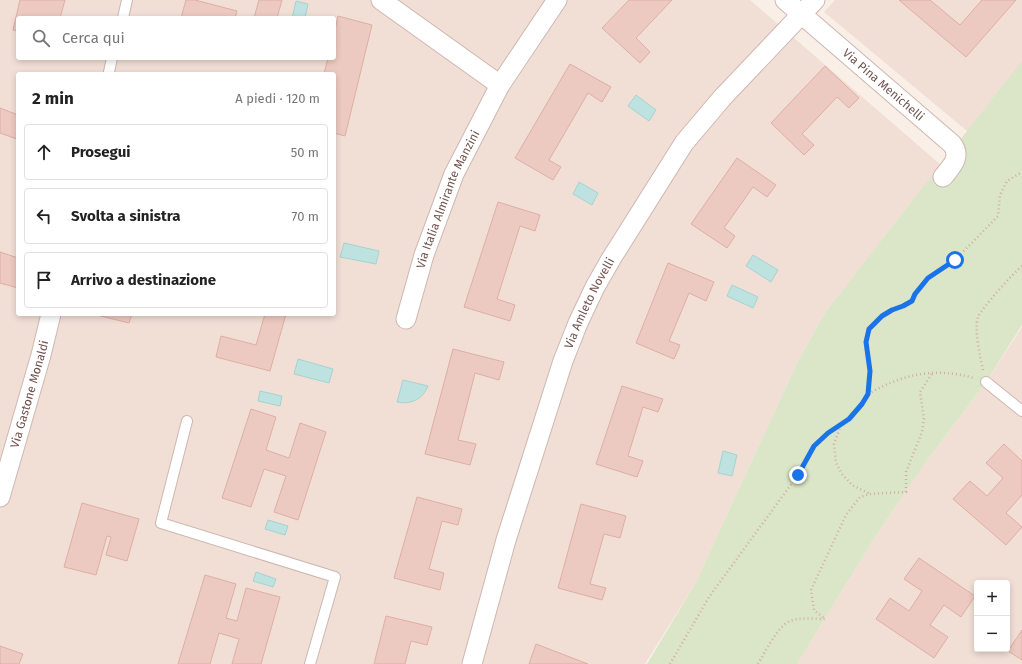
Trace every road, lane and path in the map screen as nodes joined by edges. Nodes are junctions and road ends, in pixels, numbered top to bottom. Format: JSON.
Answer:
{"nodes":[{"id":1,"x":127,"y":0,"type":"edge"},
{"id":2,"x":382,"y":0,"type":"edge"},
{"id":3,"x":558,"y":0,"type":"edge"},
{"id":4,"x":785,"y":0,"type":"edge"},
{"id":5,"x":815,"y":0,"type":"edge"},
{"id":6,"x":802,"y":14,"type":"junction"},
{"id":7,"x":123,"y":16,"type":"edge"},
{"id":8,"x":112,"y":60,"type":"edge"},
{"id":9,"x":109,"y":72,"type":"dead end"},
{"id":10,"x":500,"y":85,"type":"junction"},
{"id":11,"x":1022,"y":172,"type":"edge"},
{"id":12,"x":943,"y":177,"type":"dead end"},
{"id":13,"x":1022,"y":266,"type":"edge"},
{"id":14,"x":51,"y":316,"type":"edge"},
{"id":15,"x":406,"y":319,"type":"dead end"},
{"id":16,"x":933,"y":372,"type":"junction"},
{"id":17,"x":986,"y":382,"type":"junction"},
{"id":18,"x":868,"y":394,"type":"junction"},
{"id":19,"x":1022,"y":411,"type":"edge"},
{"id":20,"x":187,"y":421,"type":"dead end"},
{"id":21,"x":841,"y":425,"type":"junction"},
{"id":22,"x":870,"y":494,"type":"junction"},
{"id":23,"x":0,"y":497,"type":"edge"},
{"id":24,"x":310,"y":664,"type":"edge"},
{"id":25,"x":472,"y":664,"type":"edge"},
{"id":26,"x":670,"y":664,"type":"edge"},
{"id":27,"x":758,"y":664,"type":"edge"}],
"edges":[{"from":1,"to":7,"type":"lane"},
{"from":2,"to":10,"type":"street"},
{"from":3,"to":10,"type":"street","name":"Via Italia Almirante Manzini"},
{"from":4,"to":6,"type":"street","name":"Via Pina Menichelli"},
{"from":5,"to":6,"type":"street","name":"Via Amleto Novelli"},
{"from":6,"to":12,"type":"street","name":"Via Pina Menichelli"},
{"from":6,"to":25,"type":"street","name":"Via Amleto Novelli"},
{"from":8,"to":9,"type":"lane"},
{"from":10,"to":15,"type":"street","name":"Via Italia Almirante Manzini"},
{"from":11,"to":18,"type":"path"},
{"from":13,"to":17,"type":"path"},
{"from":14,"to":23,"type":"street","name":"Via Gastone Monaldi"},
{"from":16,"to":17,"type":"path"},
{"from":16,"to":18,"type":"path"},
{"from":16,"to":22,"type":"path"},
{"from":17,"to":19,"type":"lane"},
{"from":18,"to":21,"type":"path"},
{"from":20,"to":24,"type":"lane"},
{"from":21,"to":22,"type":"path"},
{"from":21,"to":26,"type":"path"},
{"from":22,"to":27,"type":"path"}]}
